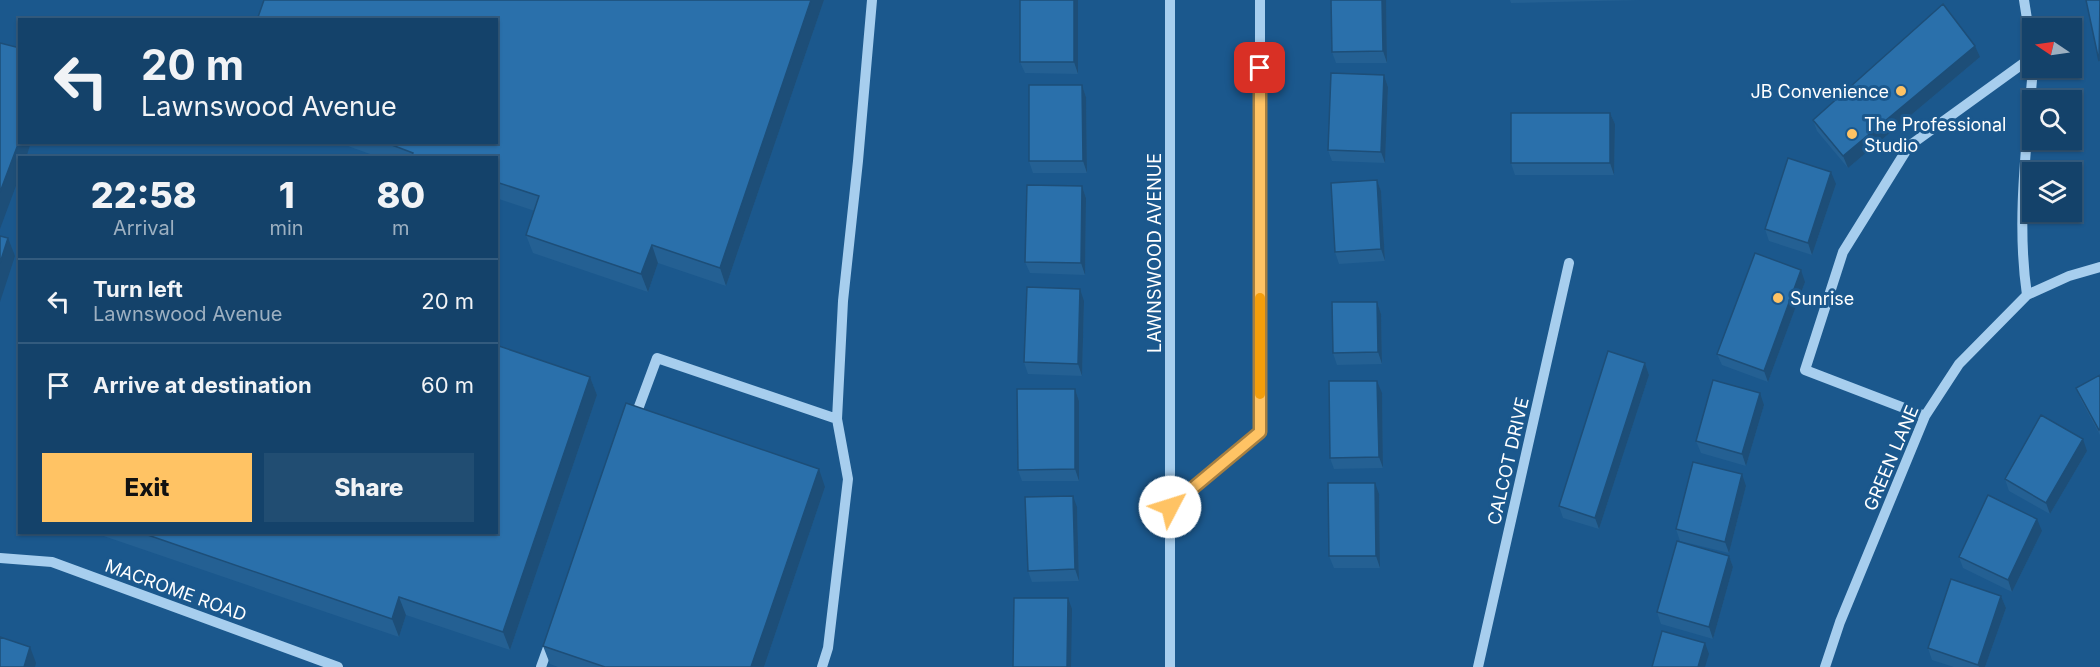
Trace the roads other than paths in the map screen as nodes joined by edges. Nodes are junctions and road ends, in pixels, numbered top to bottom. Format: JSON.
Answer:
{"nodes":[{"id":1,"x":872,"y":0,"type":"edge"},
{"id":2,"x":1170,"y":0,"type":"edge"},
{"id":3,"x":1260,"y":0,"type":"edge"},
{"id":4,"x":2024,"y":0,"type":"edge"},
{"id":5,"x":2027,"y":18,"type":"edge"},
{"id":6,"x":2022,"y":64,"type":"edge"},
{"id":7,"x":2031,"y":78,"type":"edge"},
{"id":8,"x":1569,"y":262,"type":"dead end"},
{"id":9,"x":2100,"y":267,"type":"edge"},
{"id":10,"x":2027,"y":294,"type":"junction"},
{"id":11,"x":1925,"y":416,"type":"junction"},
{"id":12,"x":837,"y":418,"type":"junction"},
{"id":13,"x":628,"y":435,"type":"edge"},
{"id":14,"x":1170,"y":507,"type":"junction"},
{"id":15,"x":0,"y":558,"type":"edge"},
{"id":16,"x":553,"y":634,"type":"edge"},
{"id":17,"x":338,"y":667,"type":"edge"},
{"id":18,"x":541,"y":667,"type":"edge"},
{"id":19,"x":822,"y":667,"type":"edge"},
{"id":20,"x":1170,"y":667,"type":"edge"},
{"id":21,"x":1478,"y":667,"type":"edge"},
{"id":22,"x":1825,"y":667,"type":"edge"}],
"edges":[{"from":1,"to":12,"type":"street"},
{"from":2,"to":14,"type":"street","name":"LAWNSWOOD AVENUE"},
{"from":3,"to":14,"type":"street"},
{"from":4,"to":5,"type":"street"},
{"from":6,"to":11,"type":"street"},
{"from":7,"to":10,"type":"street"},
{"from":8,"to":21,"type":"street","name":"CALCOT DRIVE"},
{"from":9,"to":10,"type":"street","name":"GREEN LANE"},
{"from":10,"to":11,"type":"street","name":"GREEN LANE"},
{"from":11,"to":22,"type":"street","name":"GREEN LANE"},
{"from":12,"to":13,"type":"street"},
{"from":12,"to":19,"type":"street"},
{"from":14,"to":20,"type":"street","name":"LAWNSWOOD AVENUE"},
{"from":15,"to":17,"type":"street","name":"MACROME ROAD"},
{"from":16,"to":18,"type":"street"}]}
